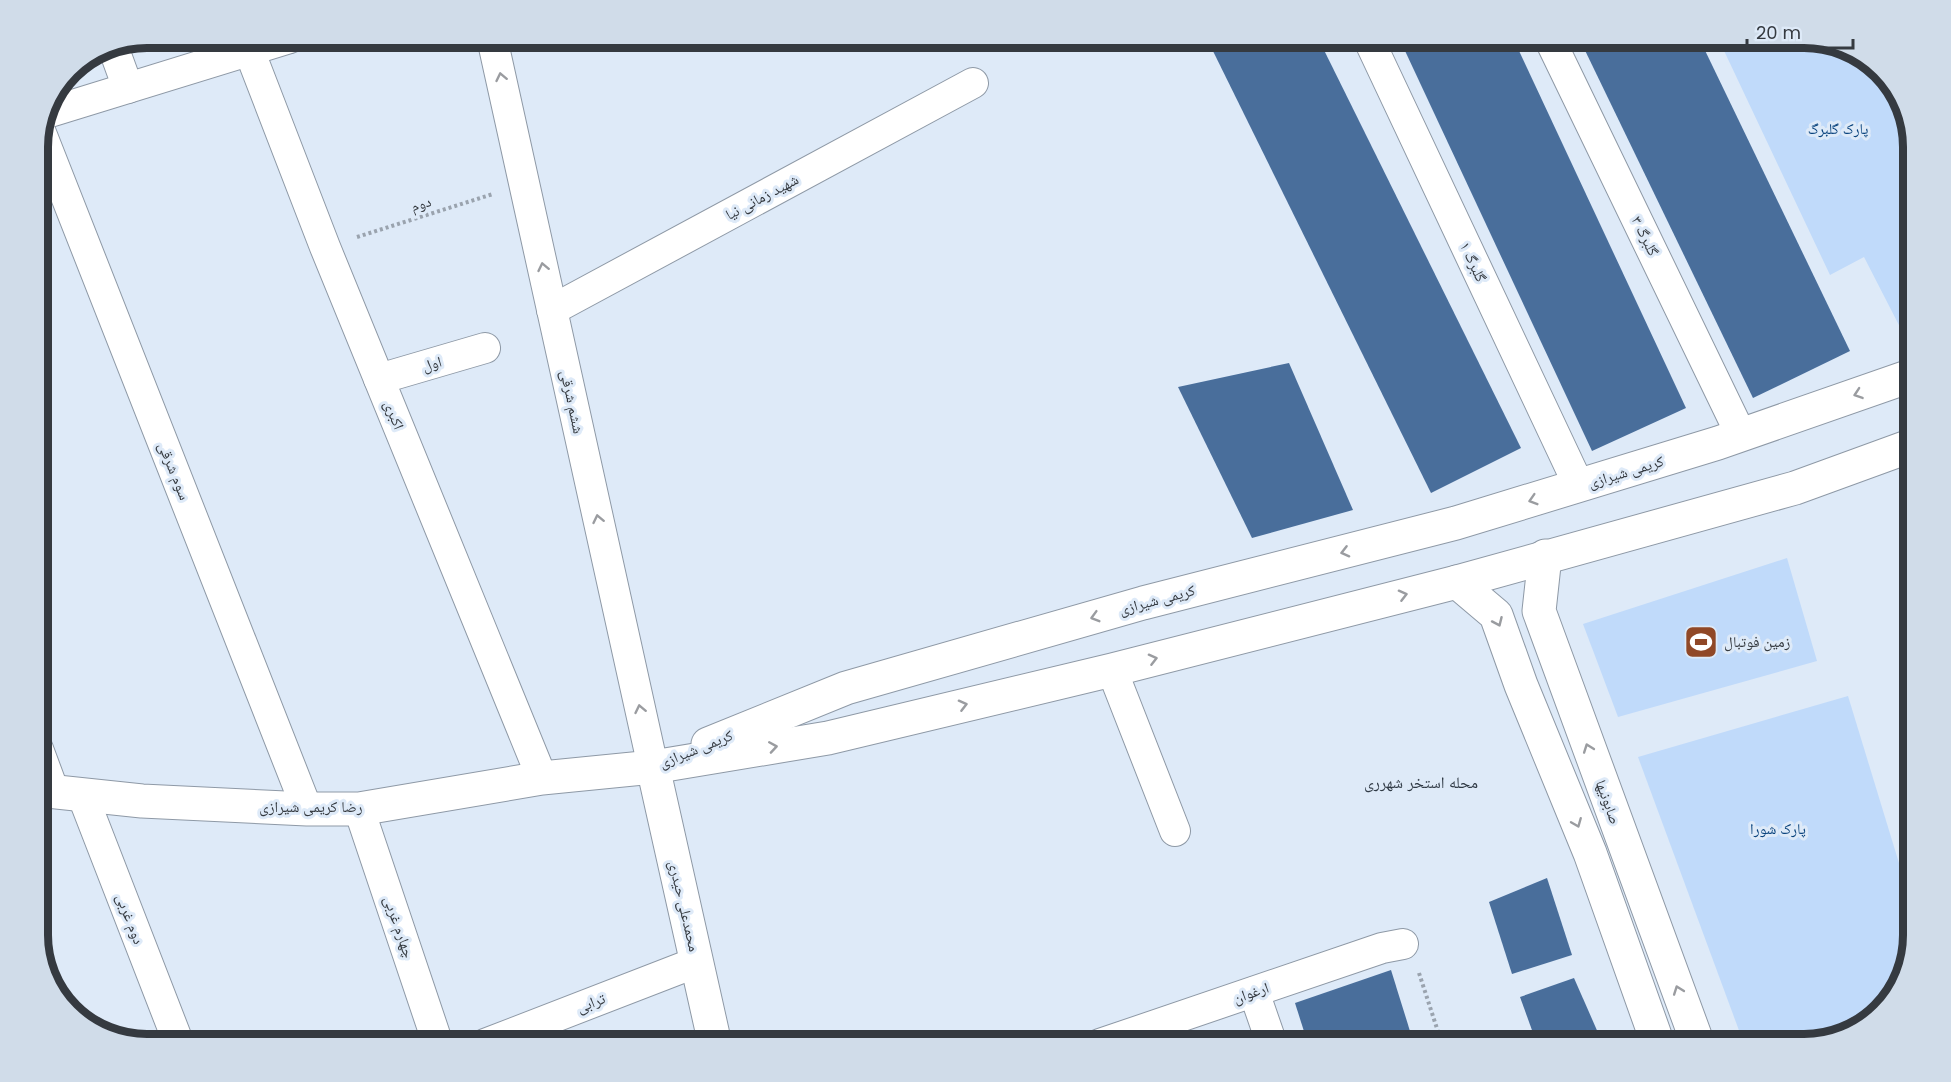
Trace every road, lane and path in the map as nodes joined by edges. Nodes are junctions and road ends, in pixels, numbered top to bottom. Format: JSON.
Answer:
{"nodes":[{"id":1,"x":256,"y":48,"type":"edge"},
{"id":2,"x":494,"y":48,"type":"edge"},
{"id":3,"x":1373,"y":48,"type":"edge"},
{"id":4,"x":1554,"y":48,"type":"edge"},
{"id":5,"x":249,"y":50,"type":"junction"},
{"id":6,"x":116,"y":54,"type":"edge"},
{"id":7,"x":973,"y":83,"type":"dead end"},
{"id":8,"x":128,"y":88,"type":"junction"},
{"id":9,"x":56,"y":110,"type":"edge"},
{"id":10,"x":48,"y":152,"type":"edge"},
{"id":11,"x":524,"y":184,"type":"junction"},
{"id":12,"x":325,"y":247,"type":"junction"},
{"id":13,"x":552,"y":310,"type":"junction"},
{"id":14,"x":485,"y":348,"type":"dead end"},
{"id":15,"x":1903,"y":378,"type":"edge"},
{"id":16,"x":379,"y":379,"type":"junction"},
{"id":17,"x":1741,"y":435,"type":"junction"},
{"id":18,"x":1903,"y":449,"type":"edge"},
{"id":19,"x":1579,"y":486,"type":"junction"},
{"id":20,"x":1545,"y":556,"type":"junction"},
{"id":21,"x":1457,"y":582,"type":"junction"},
{"id":22,"x":1112,"y":670,"type":"junction"},
{"id":23,"x":1559,"y":670,"type":"junction"},
{"id":24,"x":1521,"y":685,"type":"junction"},
{"id":25,"x":653,"y":766,"type":"junction"},
{"id":26,"x":48,"y":770,"type":"edge"},
{"id":27,"x":542,"y":778,"type":"junction"},
{"id":28,"x":58,"y":792,"type":"edge"},
{"id":29,"x":307,"y":809,"type":"junction"},
{"id":30,"x":359,"y":809,"type":"junction"},
{"id":31,"x":1176,"y":831,"type":"dead end"},
{"id":32,"x":1403,"y":944,"type":"joint"},
{"id":33,"x":697,"y":962,"type":"junction"},
{"id":34,"x":1254,"y":992,"type":"junction"},
{"id":35,"x":173,"y":1034,"type":"edge"},
{"id":36,"x":435,"y":1034,"type":"edge"},
{"id":37,"x":511,"y":1034,"type":"edge"},
{"id":38,"x":713,"y":1034,"type":"edge"},
{"id":39,"x":1130,"y":1034,"type":"edge"},
{"id":40,"x":1269,"y":1034,"type":"edge"},
{"id":41,"x":1439,"y":1034,"type":"edge"},
{"id":42,"x":1654,"y":1034,"type":"edge"},
{"id":43,"x":1694,"y":1034,"type":"edge"}],
"edges":[{"from":1,"to":5,"type":"street"},
{"from":11,"to":2,"type":"street","name":"ششم شرقی","one_way":true},
{"from":3,"to":19,"type":"street","name":"گلبرگ ۱"},
{"from":4,"to":17,"type":"street","name":"گلبرگ ۳"},
{"from":5,"to":8,"type":"street"},
{"from":5,"to":12,"type":"street","name":"اکبری"},
{"from":6,"to":8,"type":"street"},
{"from":7,"to":13,"type":"street","name":"شهید زمانی نیا"},
{"from":8,"to":9,"type":"street"},
{"from":10,"to":29,"type":"street","name":"سوم شرقی"},
{"from":11,"to":12,"type":"path","name":"دوم"},
{"from":13,"to":11,"type":"street","name":"ششم شرقی","one_way":true},
{"from":12,"to":16,"type":"street","name":"اکبری"},
{"from":25,"to":13,"type":"street","name":"ششم شرقی","one_way":true},
{"from":14,"to":16,"type":"street","name":"اول"},
{"from":15,"to":17,"type":"street","name":"کریمی شیرازی","one_way":true},
{"from":16,"to":27,"type":"street","name":"اکبری"},
{"from":17,"to":19,"type":"street","name":"کریمی شیرازی"},
{"from":18,"to":20,"type":"street","name":"کریمی شیرازی"},
{"from":19,"to":25,"type":"street","name":"کریمی شیرازی","one_way":true},
{"from":20,"to":21,"type":"street","name":"کریمی شیرازی"},
{"from":20,"to":23,"type":"street","name":"صابونیها"},
{"from":22,"to":21,"type":"street","name":"کریمی شیرازی","one_way":true},
{"from":21,"to":24,"type":"street","one_way":true},
{"from":25,"to":22,"type":"street","name":"کریمی شیرازی","one_way":true},
{"from":22,"to":31,"type":"street"},
{"from":23,"to":24,"type":"street"},
{"from":43,"to":23,"type":"street","name":"صابونیها","one_way":true},
{"from":24,"to":42,"type":"street","one_way":true},
{"from":25,"to":27,"type":"street","name":"رضا کریمی شیرازی"},
{"from":25,"to":33,"type":"street","name":"محمدعلی حیدری"},
{"from":26,"to":28,"type":"street","name":"دوم غربی"},
{"from":27,"to":30,"type":"street","name":"رضا کریمی شیرازی"},
{"from":28,"to":29,"type":"street","name":"رضا کریمی شیرازی"},
{"from":28,"to":35,"type":"street","name":"دوم غربی"},
{"from":29,"to":30,"type":"street","name":"رضا کریمی شیرازی"},
{"from":30,"to":36,"type":"street","name":"چهارم غربی"},
{"from":32,"to":34,"type":"street","name":"ارغوان"},
{"from":32,"to":41,"type":"path"},
{"from":33,"to":37,"type":"street","name":"ترابی"},
{"from":33,"to":38,"type":"street","name":"محمدعلی حیدری"},
{"from":34,"to":39,"type":"street","name":"ارغوان"},
{"from":34,"to":40,"type":"street"}]}
